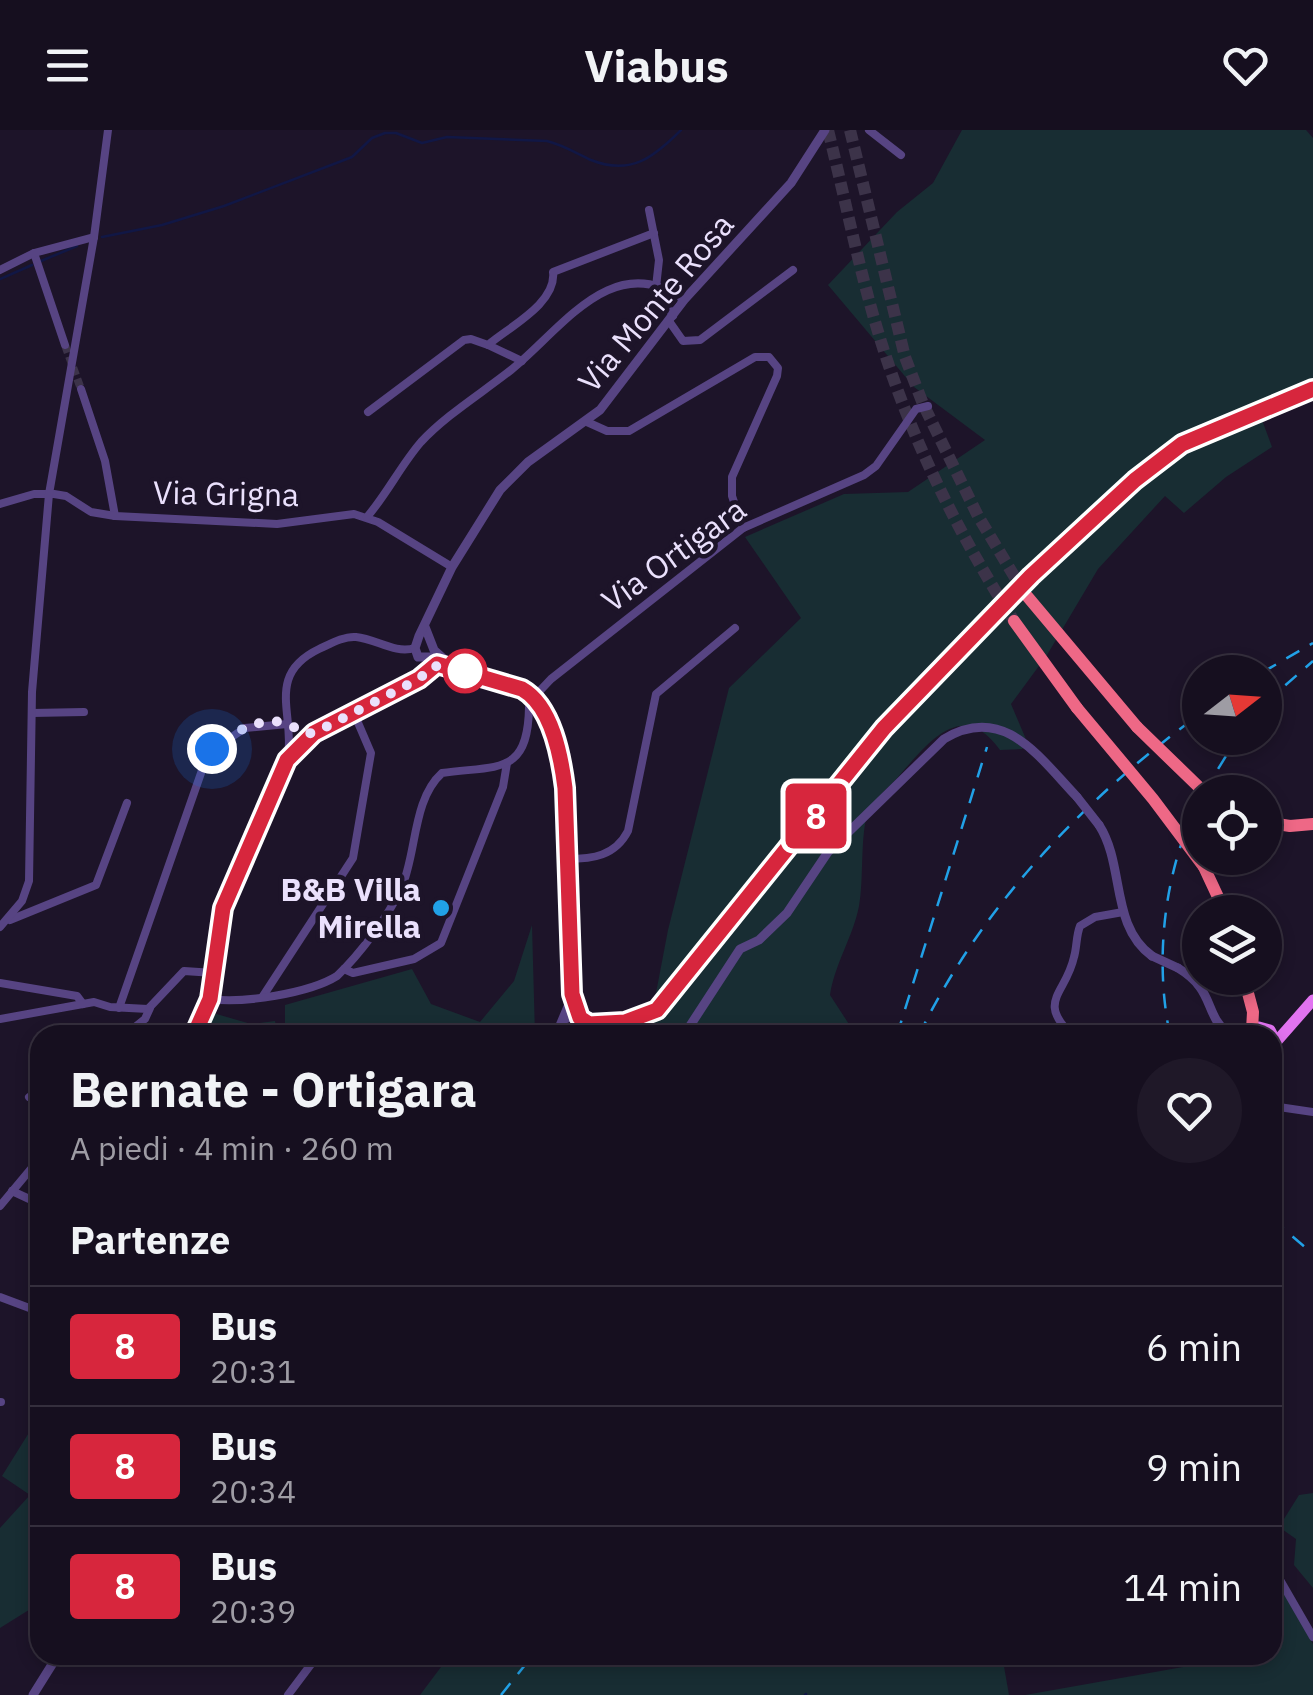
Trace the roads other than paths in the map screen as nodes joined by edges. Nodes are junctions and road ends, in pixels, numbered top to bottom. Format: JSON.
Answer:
{"nodes":[{"id":1,"x":108,"y":130,"type":"edge"},
{"id":2,"x":826,"y":130,"type":"edge"},
{"id":3,"x":869,"y":130,"type":"edge"},
{"id":4,"x":901,"y":155,"type":"dead end"},
{"id":5,"x":650,"y":210,"type":"dead end"},
{"id":6,"x":654,"y":233,"type":"junction"},
{"id":7,"x":94,"y":238,"type":"junction"},
{"id":8,"x":34,"y":253,"type":"junction"},
{"id":9,"x":0,"y":270,"type":"edge"},
{"id":10,"x":793,"y":270,"type":"dead end"},
{"id":11,"x":656,"y":287,"type":"junction"},
{"id":12,"x":684,"y":300,"type":"junction"},
{"id":13,"x":671,"y":318,"type":"junction"},
{"id":14,"x":65,"y":344,"type":"tunnel mouth"},
{"id":15,"x":488,"y":344,"type":"junction"},
{"id":16,"x":522,"y":361,"type":"junction"},
{"id":17,"x":81,"y":389,"type":"tunnel mouth"},
{"id":18,"x":1313,"y":389,"type":"edge"},
{"id":19,"x":928,"y":406,"type":"dead end"},
{"id":20,"x":368,"y":412,"type":"dead end"},
{"id":21,"x":587,"y":422,"type":"junction"},
{"id":22,"x":49,"y":494,"type":"junction"},
{"id":23,"x":0,"y":504,"type":"edge"},
{"id":24,"x":115,"y":516,"type":"junction"},
{"id":25,"x":367,"y":517,"type":"junction"},
{"id":26,"x":743,"y":528,"type":"junction"},
{"id":27,"x":452,"y":567,"type":"junction"},
{"id":28,"x":1027,"y":596,"type":"tunnel mouth"},
{"id":29,"x":1014,"y":622,"type":"tunnel mouth"},
{"id":30,"x":424,"y":625,"type":"junction"},
{"id":31,"x":735,"y":628,"type":"dead end"},
{"id":32,"x":416,"y":646,"type":"junction"},
{"id":33,"x":431,"y":656,"type":"junction"},
{"id":34,"x":534,"y":705,"type":"junction"},
{"id":35,"x":353,"y":711,"type":"junction"},
{"id":36,"x":84,"y":712,"type":"dead end"},
{"id":37,"x":32,"y":713,"type":"junction"},
{"id":38,"x":287,"y":724,"type":"junction"},
{"id":39,"x":314,"y":733,"type":"junction"},
{"id":40,"x":287,"y":760,"type":"junction"},
{"id":41,"x":508,"y":763,"type":"junction"},
{"id":42,"x":1186,"y":775,"type":"edge"},
{"id":43,"x":127,"y":803,"type":"dead end"},
{"id":44,"x":1313,"y":824,"type":"edge"},
{"id":45,"x":1282,"y":825,"type":"edge"},
{"id":46,"x":566,"y":860,"type":"junction"},
{"id":47,"x":1217,"y":895,"type":"edge"},
{"id":48,"x":22,"y":901,"type":"junction"},
{"id":49,"x":36,"y":910,"type":"junction"},
{"id":50,"x":1123,"y":912,"type":"junction"},
{"id":51,"x":3,"y":924,"type":"edge"},
{"id":52,"x":344,"y":970,"type":"junction"},
{"id":53,"x":214,"y":973,"type":"junction"},
{"id":54,"x":276,"y":977,"type":"junction"},
{"id":55,"x":0,"y":982,"type":"edge"},
{"id":56,"x":281,"y":994,"type":"junction"},
{"id":57,"x":572,"y":994,"type":"junction"},
{"id":58,"x":1249,"y":995,"type":"edge"},
{"id":59,"x":263,"y":996,"type":"junction"},
{"id":60,"x":210,"y":999,"type":"junction"},
{"id":61,"x":1313,"y":1000,"type":"edge"},
{"id":62,"x":83,"y":1004,"type":"junction"},
{"id":63,"x":119,"y":1008,"type":"junction"},
{"id":64,"x":150,"y":1008,"type":"junction"},
{"id":65,"x":1296,"y":1016,"type":"junction"},
{"id":66,"x":0,"y":1019,"type":"edge"},
{"id":67,"x":138,"y":1025,"type":"edge"},
{"id":68,"x":198,"y":1025,"type":"edge"},
{"id":69,"x":561,"y":1025,"type":"edge"},
{"id":70,"x":587,"y":1025,"type":"edge"},
{"id":71,"x":596,"y":1025,"type":"edge"},
{"id":72,"x":691,"y":1025,"type":"edge"},
{"id":73,"x":1063,"y":1025,"type":"edge"},
{"id":74,"x":1219,"y":1025,"type":"edge"},
{"id":75,"x":1253,"y":1025,"type":"edge"},
{"id":76,"x":1272,"y":1025,"type":"edge"},
{"id":77,"x":1282,"y":1036,"type":"edge"},
{"id":78,"x":1282,"y":1107,"type":"edge"},
{"id":79,"x":1313,"y":1112,"type":"edge"},
{"id":80,"x":30,"y":1170,"type":"edge"},
{"id":81,"x":12,"y":1191,"type":"junction"},
{"id":82,"x":30,"y":1199,"type":"edge"},
{"id":83,"x":0,"y":1206,"type":"edge"},
{"id":84,"x":0,"y":1297,"type":"edge"},
{"id":85,"x":30,"y":1308,"type":"edge"},
{"id":86,"x":1282,"y":1583,"type":"edge"},
{"id":87,"x":1313,"y":1637,"type":"edge"},
{"id":88,"x":52,"y":1665,"type":"edge"},
{"id":89,"x":310,"y":1665,"type":"edge"},
{"id":90,"x":33,"y":1695,"type":"edge"},
{"id":91,"x":288,"y":1695,"type":"edge"}],
"edges":[{"from":1,"to":7,"type":"street"},
{"from":2,"to":12,"type":"street","name":"Via Monte Rosa"},
{"from":3,"to":4,"type":"street"},
{"from":5,"to":6,"type":"street"},
{"from":6,"to":11,"type":"street"},
{"from":6,"to":15,"type":"street"},
{"from":7,"to":8,"type":"street"},
{"from":7,"to":22,"type":"street"},
{"from":8,"to":9,"type":"street"},
{"from":8,"to":14,"type":"street"},
{"from":10,"to":13,"type":"street"},
{"from":11,"to":12,"type":"street"},
{"from":11,"to":13,"type":"street"},
{"from":11,"to":16,"type":"street"},
{"from":12,"to":13,"type":"street","name":"Via Monte Rosa"},
{"from":13,"to":21,"type":"street","name":"Via Monte Rosa"},
{"from":15,"to":16,"type":"street"},
{"from":15,"to":20,"type":"street"},
{"from":16,"to":25,"type":"street"},
{"from":17,"to":24,"type":"street"},
{"from":18,"to":71,"type":"street"},
{"from":19,"to":26,"type":"street","name":"Via Ortigara"},
{"from":21,"to":26,"type":"street"},
{"from":21,"to":27,"type":"street","name":"Via Monte Rosa"},
{"from":22,"to":23,"type":"street"},
{"from":22,"to":24,"type":"street","name":"Via Grigna"},
{"from":22,"to":37,"type":"street"},
{"from":24,"to":25,"type":"street","name":"Via Grigna"},
{"from":25,"to":27,"type":"street"},
{"from":26,"to":34,"type":"street","name":"Via Ortigara"},
{"from":27,"to":30,"type":"street","name":"Via Monte Rosa"},
{"from":28,"to":42,"type":"highway","bridge":true},
{"from":29,"to":47,"type":"highway","bridge":true},
{"from":30,"to":32,"type":"street","name":"Via Monte Rosa"},
{"from":30,"to":33,"type":"street"},
{"from":31,"to":46,"type":"street"},
{"from":32,"to":33,"type":"street"},
{"from":32,"to":33,"type":"street"},
{"from":32,"to":38,"type":"street"},
{"from":33,"to":34,"type":"street"},
{"from":33,"to":35,"type":"street"},
{"from":34,"to":41,"type":"street"},
{"from":34,"to":46,"type":"street"},
{"from":35,"to":39,"type":"street"},
{"from":35,"to":54,"type":"street"},
{"from":36,"to":37,"type":"street"},
{"from":37,"to":48,"type":"street"},
{"from":38,"to":39,"type":"street"},
{"from":38,"to":40,"type":"street"},
{"from":38,"to":63,"type":"street"},
{"from":39,"to":40,"type":"street"},
{"from":40,"to":53,"type":"street"},
{"from":41,"to":52,"type":"street"},
{"from":41,"to":52,"type":"street"},
{"from":43,"to":49,"type":"street"},
{"from":44,"to":45,"type":"highway"},
{"from":46,"to":57,"type":"street"},
{"from":48,"to":49,"type":"street"},
{"from":48,"to":51,"type":"street"},
{"from":49,"to":51,"type":"street"},
{"from":50,"to":72,"type":"street","bridge":true},
{"from":50,"to":73,"type":"street"},
{"from":50,"to":74,"type":"street","bridge":true},
{"from":52,"to":56,"type":"street"},
{"from":53,"to":60,"type":"street"},
{"from":53,"to":64,"type":"street"},
{"from":54,"to":56,"type":"street"},
{"from":54,"to":59,"type":"street"},
{"from":55,"to":62,"type":"street"},
{"from":56,"to":59,"type":"street"},
{"from":57,"to":69,"type":"street"},
{"from":57,"to":70,"type":"street"},
{"from":58,"to":75,"type":"highway"},
{"from":59,"to":60,"type":"street"},
{"from":60,"to":68,"type":"street"},
{"from":61,"to":65,"type":"main road"},
{"from":62,"to":63,"type":"street"},
{"from":62,"to":66,"type":"street"},
{"from":63,"to":64,"type":"street"},
{"from":64,"to":67,"type":"street"},
{"from":65,"to":76,"type":"main road"},
{"from":65,"to":77,"type":"main road"},
{"from":78,"to":79,"type":"street"},
{"from":80,"to":81,"type":"street"},
{"from":81,"to":82,"type":"street"},
{"from":81,"to":83,"type":"street"},
{"from":84,"to":85,"type":"street"},
{"from":86,"to":87,"type":"street"},
{"from":88,"to":90,"type":"street"},
{"from":89,"to":91,"type":"street"}]}
